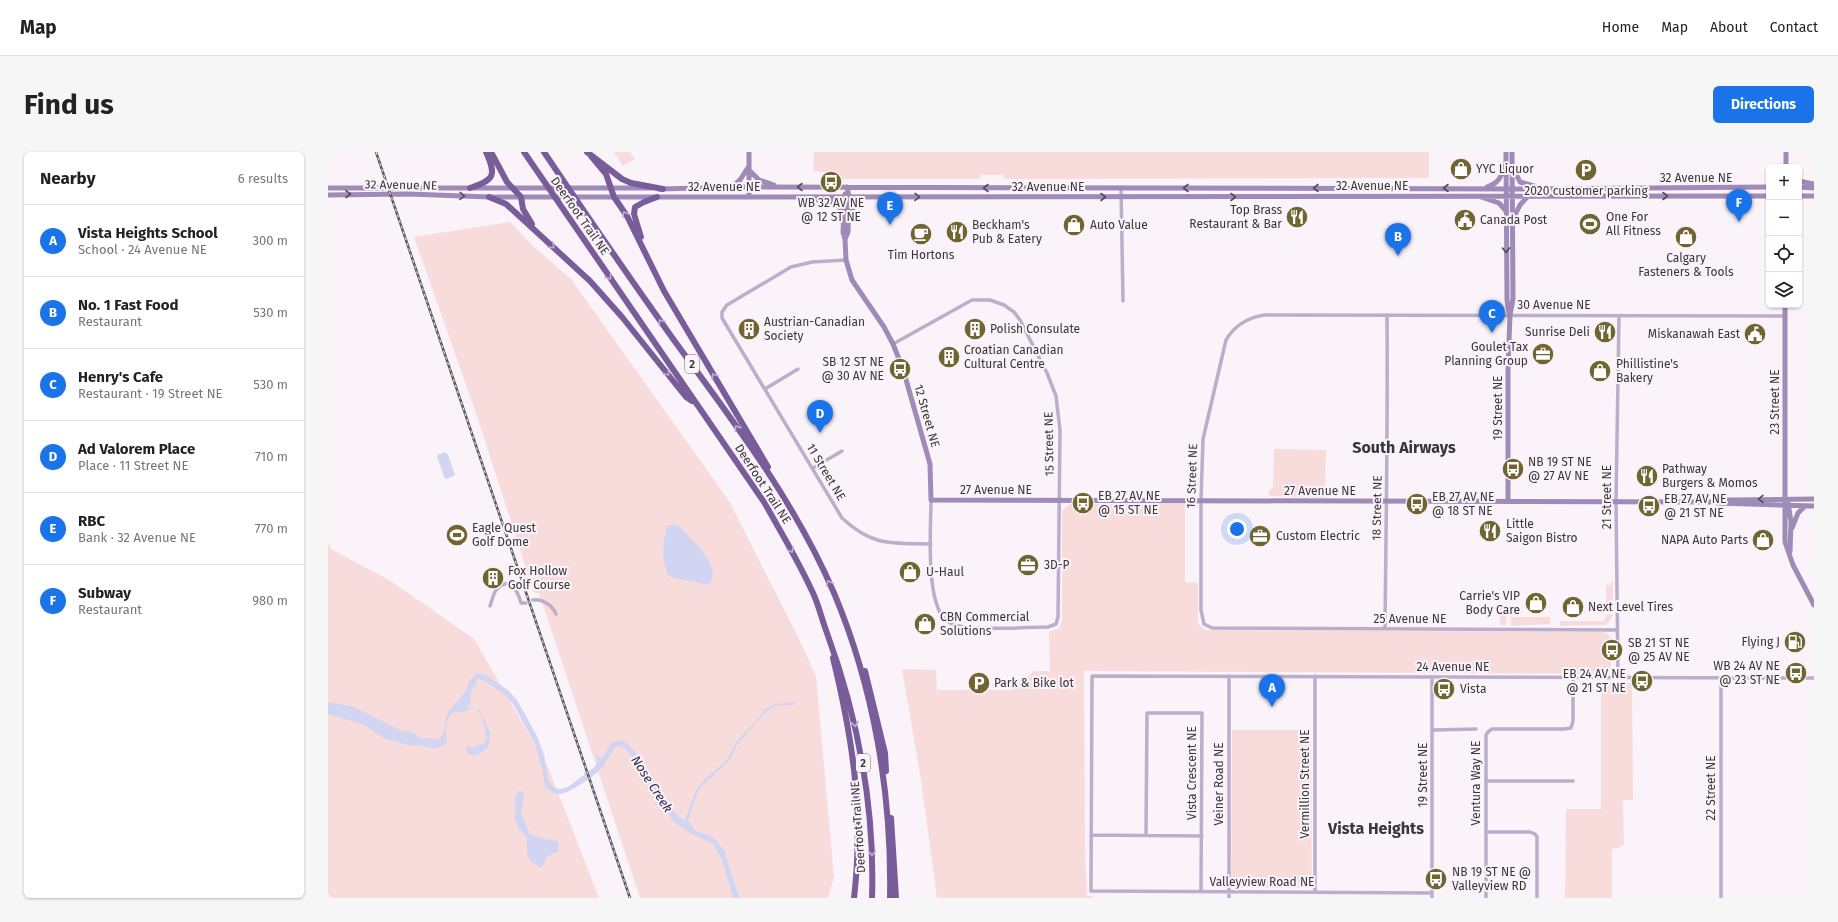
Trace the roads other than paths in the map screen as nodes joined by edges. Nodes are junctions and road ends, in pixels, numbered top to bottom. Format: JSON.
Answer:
{"nodes":[{"id":1,"x":486,"y":152,"type":"edge"},
{"id":2,"x":491,"y":152,"type":"edge"},
{"id":3,"x":524,"y":152,"type":"edge"},
{"id":4,"x":544,"y":152,"type":"edge"},
{"id":5,"x":749,"y":152,"type":"edge"},
{"id":6,"x":1506,"y":152,"type":"edge"},
{"id":7,"x":1512,"y":152,"type":"edge"},
{"id":8,"x":1786,"y":152,"type":"edge"},
{"id":9,"x":589,"y":154,"type":"edge"},
{"id":10,"x":1506,"y":163,"type":"junction"},
{"id":11,"x":1786,"y":164,"type":"edge"},
{"id":12,"x":1512,"y":167,"type":"junction"},
{"id":13,"x":749,"y":168,"type":"junction"},
{"id":14,"x":1802,"y":182,"type":"edge"},
{"id":15,"x":1814,"y":184,"type":"edge"},
{"id":16,"x":512,"y":187,"type":"junction"},
{"id":17,"x":732,"y":187,"type":"junction"},
{"id":18,"x":749,"y":187,"type":"junction"},
{"id":19,"x":781,"y":187,"type":"junction"},
{"id":20,"x":847,"y":187,"type":"junction"},
{"id":21,"x":1766,"y":187,"type":"edge"},
{"id":22,"x":328,"y":188,"type":"edge"},
{"id":23,"x":470,"y":188,"type":"junction"},
{"id":24,"x":612,"y":188,"type":"junction"},
{"id":25,"x":663,"y":188,"type":"junction"},
{"id":26,"x":1121,"y":188,"type":"junction"},
{"id":27,"x":1485,"y":188,"type":"junction"},
{"id":28,"x":1506,"y":188,"type":"junction"},
{"id":29,"x":1513,"y":188,"type":"junction"},
{"id":30,"x":1541,"y":188,"type":"junction"},
{"id":31,"x":1802,"y":188,"type":"edge"},
{"id":32,"x":1814,"y":188,"type":"edge"},
{"id":33,"x":328,"y":195,"type":"edge"},
{"id":34,"x":846,"y":196,"type":"junction"},
{"id":35,"x":1478,"y":196,"type":"junction"},
{"id":36,"x":1506,"y":196,"type":"junction"},
{"id":37,"x":1513,"y":196,"type":"junction"},
{"id":38,"x":1528,"y":196,"type":"junction"},
{"id":39,"x":1758,"y":196,"type":"junction"},
{"id":40,"x":1766,"y":196,"type":"edge"},
{"id":41,"x":1802,"y":196,"type":"edge"},
{"id":42,"x":1814,"y":196,"type":"edge"},
{"id":43,"x":489,"y":197,"type":"junction"},
{"id":44,"x":521,"y":197,"type":"junction"},
{"id":45,"x":614,"y":197,"type":"junction"},
{"id":46,"x":657,"y":197,"type":"junction"},
{"id":47,"x":749,"y":197,"type":"junction"},
{"id":48,"x":802,"y":197,"type":"junction"},
{"id":49,"x":864,"y":197,"type":"junction"},
{"id":50,"x":1122,"y":197,"type":"junction"},
{"id":51,"x":1766,"y":199,"type":"edge"},
{"id":52,"x":1506,"y":211,"type":"junction"},
{"id":53,"x":843,"y":215,"type":"junction"},
{"id":54,"x":849,"y":218,"type":"junction"},
{"id":55,"x":1513,"y":221,"type":"junction"},
{"id":56,"x":540,"y":234,"type":"junction"},
{"id":57,"x":846,"y":238,"type":"junction"},
{"id":58,"x":846,"y":260,"type":"junction"},
{"id":59,"x":656,"y":274,"type":"junction"},
{"id":60,"x":1123,"y":301,"type":"dead end"},
{"id":61,"x":1785,"y":308,"type":"edge"},
{"id":62,"x":1387,"y":315,"type":"junction"},
{"id":63,"x":1510,"y":315,"type":"junction"},
{"id":64,"x":1619,"y":316,"type":"junction"},
{"id":65,"x":1785,"y":316,"type":"junction"},
{"id":66,"x":1231,"y":332,"type":"joint"},
{"id":67,"x":893,"y":344,"type":"junction"},
{"id":68,"x":798,"y":369,"type":"dead end"},
{"id":69,"x":765,"y":390,"type":"junction"},
{"id":70,"x":697,"y":406,"type":"junction"},
{"id":71,"x":842,"y":451,"type":"dead end"},
{"id":72,"x":813,"y":468,"type":"junction"},
{"id":73,"x":1059,"y":499,"type":"junction"},
{"id":74,"x":1786,"y":499,"type":"junction"},
{"id":75,"x":1814,"y":499,"type":"edge"},
{"id":76,"x":931,"y":500,"type":"junction"},
{"id":77,"x":1201,"y":500,"type":"junction"},
{"id":78,"x":1508,"y":501,"type":"junction"},
{"id":79,"x":1616,"y":501,"type":"junction"},
{"id":80,"x":1386,"y":502,"type":"junction"},
{"id":81,"x":1708,"y":502,"type":"junction"},
{"id":82,"x":1787,"y":506,"type":"junction"},
{"id":83,"x":1804,"y":506,"type":"junction"},
{"id":84,"x":1814,"y":506,"type":"edge"},
{"id":85,"x":797,"y":519,"type":"junction"},
{"id":86,"x":1791,"y":533,"type":"junction"},
{"id":87,"x":931,"y":544,"type":"junction"},
{"id":88,"x":1789,"y":554,"type":"junction"},
{"id":89,"x":533,"y":600,"type":"dead end"},
{"id":90,"x":526,"y":603,"type":"dead end"},
{"id":91,"x":1814,"y":605,"type":"edge"},
{"id":92,"x":490,"y":606,"type":"dead end"},
{"id":93,"x":556,"y":614,"type":"dead end"},
{"id":94,"x":940,"y":614,"type":"joint"},
{"id":95,"x":1204,"y":624,"type":"joint"},
{"id":96,"x":1385,"y":628,"type":"junction"},
{"id":97,"x":1616,"y":630,"type":"junction"},
{"id":98,"x":827,"y":633,"type":"junction"},
{"id":99,"x":850,"y":639,"type":"junction"},
{"id":100,"x":1230,"y":676,"type":"junction"},
{"id":101,"x":1315,"y":676,"type":"junction"},
{"id":102,"x":1432,"y":677,"type":"junction"},
{"id":103,"x":1573,"y":677,"type":"junction"},
{"id":104,"x":1618,"y":678,"type":"junction"},
{"id":105,"x":1721,"y":678,"type":"junction"},
{"id":106,"x":1814,"y":678,"type":"edge"},
{"id":107,"x":1476,"y":729,"type":"dead end"},
{"id":108,"x":1433,"y":730,"type":"junction"},
{"id":109,"x":1486,"y":781,"type":"junction"},
{"id":110,"x":1573,"y":781,"type":"dead end"},
{"id":111,"x":1486,"y":832,"type":"junction"},
{"id":112,"x":1091,"y":835,"type":"junction"},
{"id":113,"x":1146,"y":835,"type":"junction"},
{"id":114,"x":1202,"y":836,"type":"junction"},
{"id":115,"x":1135,"y":892,"type":"junction"},
{"id":116,"x":1201,"y":892,"type":"junction"},
{"id":117,"x":1229,"y":892,"type":"junction"},
{"id":118,"x":1315,"y":892,"type":"junction"},
{"id":119,"x":1432,"y":893,"type":"junction"},
{"id":120,"x":1135,"y":897,"type":"edge"},
{"id":121,"x":854,"y":898,"type":"edge"},
{"id":122,"x":872,"y":898,"type":"edge"},
{"id":123,"x":890,"y":898,"type":"edge"},
{"id":124,"x":896,"y":898,"type":"edge"},
{"id":125,"x":1229,"y":898,"type":"edge"},
{"id":126,"x":1432,"y":898,"type":"edge"},
{"id":127,"x":1486,"y":898,"type":"edge"},
{"id":128,"x":1537,"y":898,"type":"edge"},
{"id":129,"x":1721,"y":898,"type":"edge"}],
"edges":[{"from":1,"to":23,"type":"highway"},
{"from":2,"to":16,"type":"highway"},
{"from":3,"to":70,"type":"highway","name":"Deerfoot Trail NE","number":"2","one_way":true},
{"from":85,"to":4,"type":"highway","name":"Deerfoot Trail NE","number":"2","one_way":true},
{"from":5,"to":13,"type":"main road"},
{"from":6,"to":10,"type":"main road","name":"19 Street NE"},
{"from":7,"to":12,"type":"main road","name":"19 Street NE"},
{"from":8,"to":11,"type":"main road"},
{"from":9,"to":24,"type":"highway"},
{"from":9,"to":25,"type":"highway"},
{"from":10,"to":27,"type":"main road"},
{"from":10,"to":28,"type":"main road","name":"19 Street NE"},
{"from":12,"to":29,"type":"main road","name":"19 Street NE"},
{"from":12,"to":30,"type":"main road"},
{"from":13,"to":17,"type":"main road"},
{"from":13,"to":18,"type":"main road"},
{"from":13,"to":19,"type":"main road"},
{"from":14,"to":15,"type":"main road"},
{"from":16,"to":23,"type":"main road","name":"32 Avenue NE"},
{"from":16,"to":24,"type":"main road","name":"32 Avenue NE"},
{"from":16,"to":44,"type":"highway"},
{"from":17,"to":18,"type":"main road","name":"32 Avenue NE"},
{"from":17,"to":25,"type":"main road","name":"32 Avenue NE"},
{"from":18,"to":19,"type":"main road","name":"32 Avenue NE"},
{"from":18,"to":47,"type":"main road"},
{"from":20,"to":19,"type":"main road","name":"32 Avenue NE","one_way":true},
{"from":26,"to":20,"type":"main road","name":"32 Avenue NE","one_way":true},
{"from":20,"to":34,"type":"main road","name":"12 Street NE"},
{"from":21,"to":30,"type":"main road","name":"32 Avenue NE"},
{"from":22,"to":23,"type":"main road","name":"32 Avenue NE"},
{"from":24,"to":25,"type":"main road","name":"32 Avenue NE"},
{"from":24,"to":45,"type":"highway"},
{"from":27,"to":26,"type":"main road","name":"32 Avenue NE","one_way":true},
{"from":26,"to":50,"type":"street"},
{"from":27,"to":28,"type":"main road","name":"32 Avenue NE"},
{"from":28,"to":29,"type":"main road","name":"32 Avenue NE"},
{"from":28,"to":36,"type":"main road","name":"19 Street NE"},
{"from":29,"to":30,"type":"main road","name":"32 Avenue NE"},
{"from":29,"to":37,"type":"main road","name":"19 Street NE"},
{"from":31,"to":32,"type":"main road"},
{"from":33,"to":43,"type":"main road","name":"32 Avenue NE","one_way":true},
{"from":34,"to":48,"type":"main road","name":"32 Avenue NE"},
{"from":34,"to":49,"type":"main road","name":"32 Avenue NE"},
{"from":34,"to":53,"type":"main road","name":"12 Street NE"},
{"from":34,"to":54,"type":"main road","name":"12 Street NE"},
{"from":35,"to":36,"type":"main road","name":"32 Avenue NE"},
{"from":50,"to":35,"type":"main road","name":"32 Avenue NE","one_way":true},
{"from":35,"to":52,"type":"main road"},
{"from":36,"to":37,"type":"main road","name":"32 Avenue NE"},
{"from":36,"to":52,"type":"main road","name":"19 Street NE"},
{"from":37,"to":38,"type":"main road","name":"32 Avenue NE"},
{"from":37,"to":55,"type":"main road","name":"19 Street NE"},
{"from":38,"to":39,"type":"main road","name":"32 Avenue NE","one_way":true},
{"from":38,"to":55,"type":"main road"},
{"from":39,"to":40,"type":"main road","name":"32 Avenue NE"},
{"from":39,"to":51,"type":"main road"},
{"from":41,"to":42,"type":"main road"},
{"from":43,"to":44,"type":"main road","name":"32 Avenue NE"},
{"from":43,"to":56,"type":"highway"},
{"from":44,"to":45,"type":"main road","name":"32 Avenue NE"},
{"from":44,"to":56,"type":"highway"},
{"from":45,"to":46,"type":"main road","name":"32 Avenue NE"},
{"from":59,"to":45,"type":"highway","one_way":true},
{"from":46,"to":47,"type":"main road","name":"32 Avenue NE"},
{"from":46,"to":59,"type":"highway"},
{"from":47,"to":48,"type":"main road","name":"32 Avenue NE"},
{"from":48,"to":53,"type":"main road"},
{"from":49,"to":50,"type":"main road","name":"32 Avenue NE","one_way":true},
{"from":49,"to":54,"type":"main road"},
{"from":50,"to":60,"type":"street"},
{"from":52,"to":63,"type":"main road","name":"19 Street NE","one_way":true},
{"from":53,"to":57,"type":"main road","name":"12 Street NE"},
{"from":54,"to":57,"type":"main road","name":"12 Street NE"},
{"from":55,"to":63,"type":"main road","name":"19 Street NE"},
{"from":56,"to":70,"type":"highway","one_way":true},
{"from":57,"to":58,"type":"main road","name":"12 Street NE"},
{"from":58,"to":67,"type":"main road","name":"12 Street NE"},
{"from":58,"to":69,"type":"street","name":"11 Street NE"},
{"from":85,"to":59,"type":"highway","one_way":true},
{"from":61,"to":65,"type":"main road","name":"23 Street NE"},
{"from":62,"to":63,"type":"street","name":"30 Avenue NE"},
{"from":62,"to":66,"type":"street","name":"30 Avenue NE"},
{"from":62,"to":80,"type":"street","name":"18 Street NE"},
{"from":63,"to":64,"type":"street","name":"30 Avenue NE"},
{"from":63,"to":78,"type":"main road","name":"19 Street NE"},
{"from":64,"to":65,"type":"street","name":"30 Avenue NE"},
{"from":64,"to":79,"type":"street","name":"21 Street NE"},
{"from":65,"to":74,"type":"main road","name":"23 Street NE"},
{"from":66,"to":77,"type":"street","name":"16 Street NE"},
{"from":67,"to":73,"type":"street","name":"15 Street NE"},
{"from":67,"to":76,"type":"main road","name":"12 Street NE"},
{"from":68,"to":69,"type":"street"},
{"from":69,"to":72,"type":"street","name":"11 Street NE"},
{"from":70,"to":98,"type":"highway","name":"Deerfoot Trail NE","number":"2","one_way":true},
{"from":71,"to":72,"type":"street"},
{"from":72,"to":87,"type":"street","name":"11 Street NE"},
{"from":73,"to":76,"type":"main road","name":"27 Avenue NE"},
{"from":73,"to":77,"type":"main road","name":"27 Avenue NE"},
{"from":73,"to":94,"type":"street","name":"15 Street NE"},
{"from":74,"to":75,"type":"main road","name":"27 Avenue NE"},
{"from":74,"to":81,"type":"main road","name":"27 Avenue NE","one_way":true},
{"from":74,"to":82,"type":"main road","name":"23 Street NE"},
{"from":76,"to":87,"type":"street","name":"12 Street NE"},
{"from":77,"to":80,"type":"main road","name":"27 Avenue NE"},
{"from":77,"to":95,"type":"street","name":"16 Street NE"},
{"from":78,"to":79,"type":"main road","name":"27 Avenue NE"},
{"from":78,"to":80,"type":"main road","name":"27 Avenue NE"},
{"from":79,"to":81,"type":"main road","name":"27 Avenue NE"},
{"from":79,"to":97,"type":"street","name":"21 Street NE"},
{"from":80,"to":96,"type":"street","name":"18 Street NE"},
{"from":81,"to":82,"type":"main road","name":"27 Avenue NE"},
{"from":82,"to":83,"type":"main road","name":"27 Avenue NE"},
{"from":82,"to":86,"type":"main road","name":"23 Street NE"},
{"from":82,"to":88,"type":"main road","name":"23 Street NE"},
{"from":83,"to":84,"type":"main road","name":"27 Avenue NE"},
{"from":83,"to":86,"type":"main road"},
{"from":99,"to":85,"type":"highway","name":"Deerfoot Trail NE","number":"2","one_way":true},
{"from":86,"to":88,"type":"main road","name":"23 Street NE"},
{"from":87,"to":94,"type":"street","name":"12 Street NE"},
{"from":88,"to":91,"type":"main road","name":"23 Street NE"},
{"from":89,"to":93,"type":"street"},
{"from":90,"to":92,"type":"street"},
{"from":95,"to":96,"type":"street","name":"25 Avenue NE"},
{"from":96,"to":97,"type":"street","name":"25 Avenue NE"},
{"from":97,"to":104,"type":"street","name":"21 Street NE"},
{"from":98,"to":121,"type":"highway"},
{"from":98,"to":122,"type":"highway","name":"Deerfoot Trail NE","number":"2","one_way":true},
{"from":99,"to":123,"type":"highway","name":"Deerfoot Trail NE","number":"2"},
{"from":99,"to":124,"type":"highway"},
{"from":100,"to":101,"type":"street","name":"24 Avenue NE"},
{"from":100,"to":112,"type":"street","name":"24 Avenue NE"},
{"from":100,"to":117,"type":"street","name":"Veiner Road NE"},
{"from":101,"to":102,"type":"street","name":"24 Avenue NE"},
{"from":101,"to":118,"type":"street","name":"Vermillion Street NE"},
{"from":102,"to":103,"type":"street","name":"24 Avenue NE"},
{"from":102,"to":108,"type":"street","name":"19 Street NE"},
{"from":103,"to":104,"type":"street","name":"24 Avenue NE"},
{"from":103,"to":109,"type":"street","name":"Ventura Way NE"},
{"from":104,"to":105,"type":"street","name":"24 Avenue NE"},
{"from":105,"to":106,"type":"street","name":"24 Avenue NE"},
{"from":105,"to":129,"type":"street","name":"22 Street NE"},
{"from":107,"to":108,"type":"street"},
{"from":108,"to":119,"type":"street","name":"19 Street NE"},
{"from":109,"to":110,"type":"street"},
{"from":109,"to":111,"type":"street","name":"Ventura Way NE"},
{"from":111,"to":127,"type":"street","name":"Ventura Way NE"},
{"from":111,"to":128,"type":"street"},
{"from":112,"to":113,"type":"street"},
{"from":112,"to":115,"type":"street","name":"Valleyview Road NE"},
{"from":113,"to":114,"type":"street"},
{"from":113,"to":114,"type":"street","name":"Vista Crescent NE"},
{"from":114,"to":116,"type":"street","name":"Vista Crescent NE"},
{"from":115,"to":116,"type":"street","name":"Valleyview Road NE"},
{"from":115,"to":120,"type":"street"},
{"from":116,"to":117,"type":"street","name":"Valleyview Road NE"},
{"from":117,"to":118,"type":"street","name":"Valleyview Road NE"},
{"from":117,"to":125,"type":"street","name":"Veiner Road NE"},
{"from":118,"to":119,"type":"street","name":"Valleyview Road NE"},
{"from":119,"to":126,"type":"street","name":"19 Street NE"}]}
